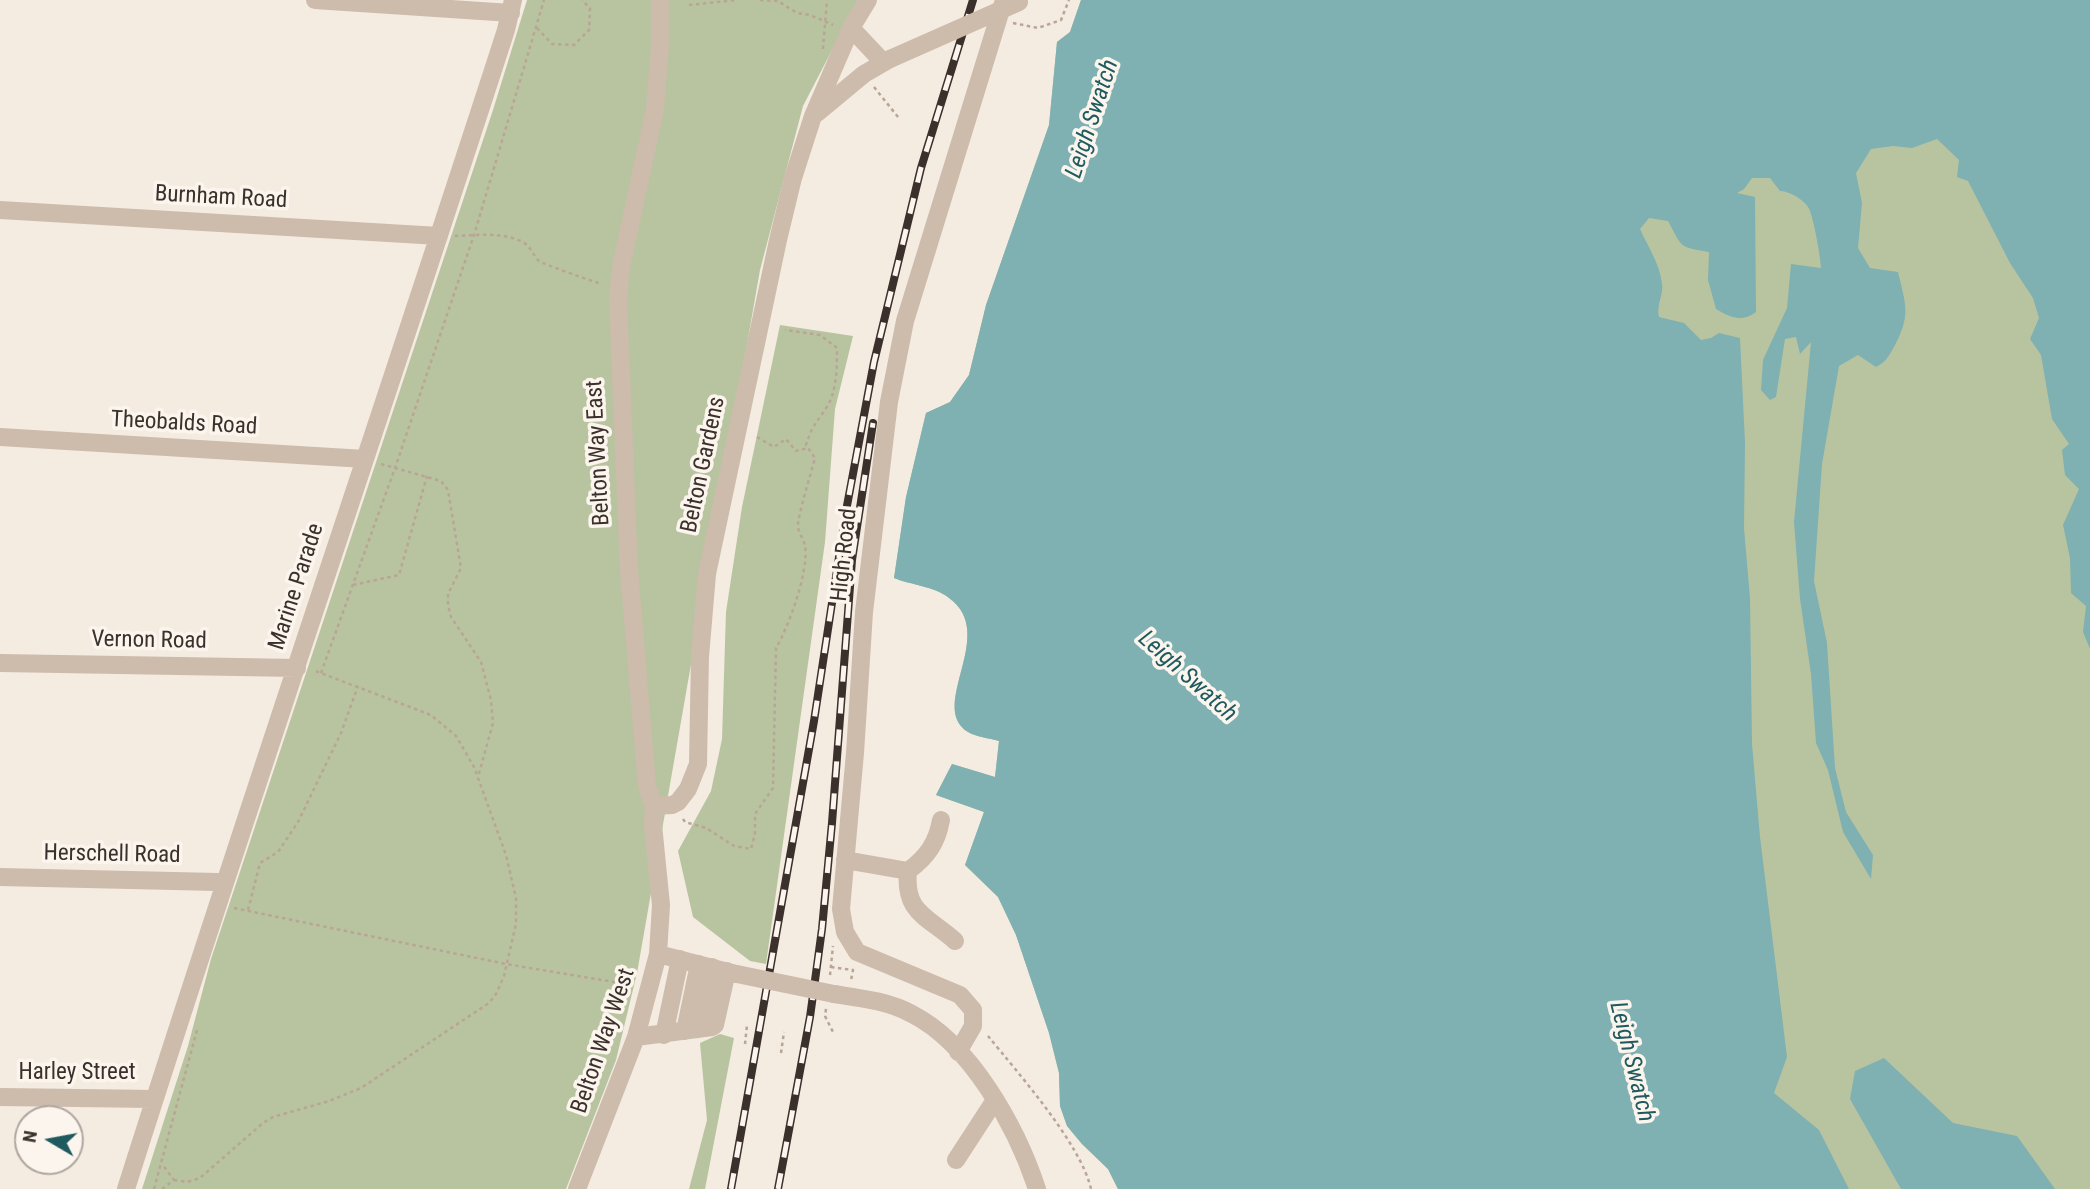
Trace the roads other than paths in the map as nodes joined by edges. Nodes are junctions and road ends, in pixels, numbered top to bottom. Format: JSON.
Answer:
{"nodes":[{"id":1,"x":315,"y":0,"type":"edge"},
{"id":2,"x":660,"y":0,"type":"edge"},
{"id":3,"x":868,"y":0,"type":"edge"},
{"id":4,"x":1003,"y":0,"type":"edge"},
{"id":5,"x":1021,"y":0,"type":"edge"},
{"id":6,"x":512,"y":6,"type":"edge"},
{"id":7,"x":850,"y":30,"type":"junction"},
{"id":8,"x":886,"y":60,"type":"junction"},
{"id":9,"x":813,"y":116,"type":"junction"},
{"id":10,"x":0,"y":210,"type":"edge"},
{"id":11,"x":439,"y":236,"type":"junction"},
{"id":12,"x":0,"y":437,"type":"edge"},
{"id":13,"x":365,"y":459,"type":"junction"},
{"id":14,"x":0,"y":663,"type":"edge"},
{"id":15,"x":297,"y":668,"type":"junction"},
{"id":16,"x":654,"y":806,"type":"junction"},
{"id":17,"x":941,"y":820,"type":"dead end"},
{"id":18,"x":845,"y":860,"type":"junction"},
{"id":19,"x":908,"y":871,"type":"junction"},
{"id":20,"x":0,"y":877,"type":"edge"},
{"id":21,"x":223,"y":884,"type":"junction"},
{"id":22,"x":661,"y":905,"type":"joint"},
{"id":23,"x":955,"y":941,"type":"dead end"},
{"id":24,"x":658,"y":954,"type":"junction"},
{"id":25,"x":680,"y":959,"type":"junction"},
{"id":26,"x":719,"y":969,"type":"junction"},
{"id":27,"x":692,"y":1030,"type":"junction"},
{"id":28,"x":664,"y":1035,"type":"junction"},
{"id":29,"x":636,"y":1037,"type":"junction"},
{"id":30,"x":958,"y":1052,"type":"junction"},
{"id":31,"x":0,"y":1097,"type":"edge"},
{"id":32,"x":154,"y":1099,"type":"junction"},
{"id":33,"x":995,"y":1100,"type":"junction"},
{"id":34,"x":956,"y":1160,"type":"dead end"},
{"id":35,"x":126,"y":1189,"type":"edge"},
{"id":36,"x":577,"y":1189,"type":"edge"},
{"id":37,"x":1037,"y":1189,"type":"edge"}],
"edges":[{"from":1,"to":6,"type":"street"},
{"from":2,"to":16,"type":"street","name":"Belton Way East"},
{"from":3,"to":7,"type":"street"},
{"from":4,"to":18,"type":"street","name":"High Road"},
{"from":5,"to":8,"type":"street","bridge":true},
{"from":6,"to":11,"type":"street","name":"Marine Parade"},
{"from":7,"to":8,"type":"street"},
{"from":7,"to":9,"type":"street"},
{"from":8,"to":9,"type":"street"},
{"from":9,"to":16,"type":"street","name":"Belton Gardens"},
{"from":10,"to":11,"type":"street","name":"Burnham Road"},
{"from":11,"to":13,"type":"street","name":"Marine Parade"},
{"from":12,"to":13,"type":"street","name":"Theobalds Road"},
{"from":13,"to":15,"type":"street","name":"Marine Parade"},
{"from":14,"to":15,"type":"street","name":"Vernon Road"},
{"from":15,"to":21,"type":"street","name":"Marine Parade"},
{"from":16,"to":22,"type":"street","name":"Belton Way East"},
{"from":17,"to":19,"type":"street"},
{"from":18,"to":19,"type":"street"},
{"from":18,"to":30,"type":"street","name":"High Road"},
{"from":19,"to":23,"type":"street"},
{"from":20,"to":21,"type":"street","name":"Herschell Road"},
{"from":21,"to":32,"type":"street","name":"Marine Parade"},
{"from":22,"to":24,"type":"street","name":"Belton Way West"},
{"from":24,"to":25,"type":"street"},
{"from":24,"to":29,"type":"street","name":"Belton Way West"},
{"from":25,"to":26,"type":"street"},
{"from":25,"to":28,"type":"street"},
{"from":26,"to":27,"type":"street"},
{"from":26,"to":27,"type":"street"},
{"from":26,"to":30,"type":"street","bridge":true},
{"from":27,"to":28,"type":"street"},
{"from":28,"to":29,"type":"street"},
{"from":29,"to":36,"type":"street","name":"Belton Way West"},
{"from":30,"to":33,"type":"street"},
{"from":31,"to":32,"type":"street","name":"Harley Street"},
{"from":32,"to":35,"type":"street","name":"Marine Parade"},
{"from":33,"to":34,"type":"street"},
{"from":33,"to":37,"type":"street"}]}
